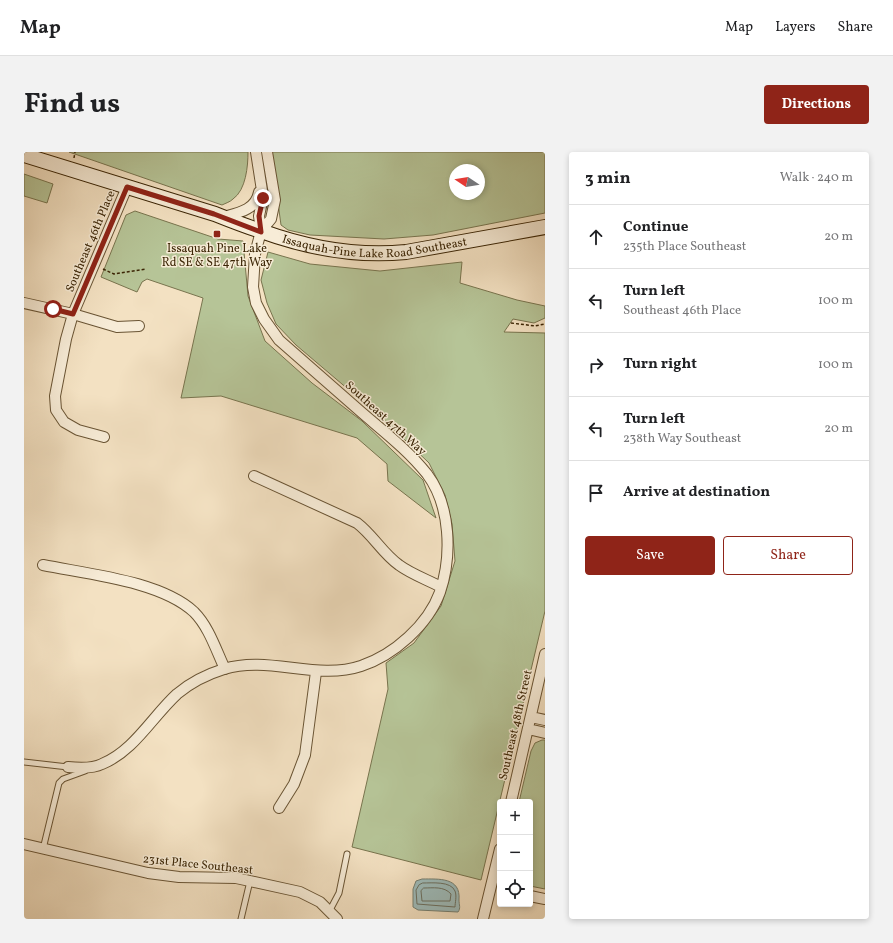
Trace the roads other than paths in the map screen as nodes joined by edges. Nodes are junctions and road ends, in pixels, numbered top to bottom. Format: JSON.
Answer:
{"nodes":[{"id":1,"x":256,"y":152,"type":"edge"},
{"id":2,"x":267,"y":152,"type":"edge"},
{"id":3,"x":24,"y":155,"type":"edge"},
{"id":4,"x":261,"y":176,"type":"junction"},
{"id":5,"x":127,"y":187,"type":"junction"},
{"id":6,"x":223,"y":217,"type":"junction"},
{"id":7,"x":545,"y":227,"type":"edge"},
{"id":8,"x":261,"y":232,"type":"junction"},
{"id":9,"x":24,"y":303,"type":"edge"},
{"id":10,"x":73,"y":314,"type":"junction"},
{"id":11,"x":139,"y":326,"type":"dead end"},
{"id":12,"x":104,"y":437,"type":"dead end"},
{"id":13,"x":254,"y":476,"type":"dead end"},
{"id":14,"x":43,"y":565,"type":"dead end"},
{"id":15,"x":441,"y":587,"type":"junction"},
{"id":16,"x":545,"y":654,"type":"edge"},
{"id":17,"x":225,"y":669,"type":"junction"},
{"id":18,"x":316,"y":672,"type":"junction"},
{"id":19,"x":531,"y":717,"type":"junction"},
{"id":20,"x":545,"y":720,"type":"edge"},
{"id":21,"x":528,"y":729,"type":"junction"},
{"id":22,"x":545,"y":733,"type":"edge"},
{"id":23,"x":24,"y":762,"type":"edge"},
{"id":24,"x":100,"y":765,"type":"junction"},
{"id":25,"x":68,"y":767,"type":"joint"},
{"id":26,"x":512,"y":799,"type":"edge"},
{"id":27,"x":279,"y":808,"type":"dead end"},
{"id":28,"x":24,"y":844,"type":"edge"},
{"id":29,"x":43,"y":849,"type":"junction"},
{"id":30,"x":347,"y":854,"type":"dead end"},
{"id":31,"x":498,"y":871,"type":"edge"},
{"id":32,"x":250,"y":881,"type":"junction"},
{"id":33,"x":496,"y":888,"type":"edge"},
{"id":34,"x":533,"y":897,"type":"edge"},
{"id":35,"x":545,"y":899,"type":"edge"},
{"id":36,"x":330,"y":910,"type":"junction"},
{"id":37,"x":241,"y":919,"type":"edge"},
{"id":38,"x":337,"y":919,"type":"edge"},
{"id":39,"x":483,"y":919,"type":"edge"}],
"edges":[{"from":1,"to":4,"type":"street"},
{"from":2,"to":8,"type":"street"},
{"from":3,"to":5,"type":"main road","name":"Issaquah-Pine Lake Road Southeast"},
{"from":4,"to":6,"type":"street"},
{"from":4,"to":8,"type":"street"},
{"from":5,"to":6,"type":"main road","name":"Issaquah-Pine Lake Road Southeast"},
{"from":5,"to":10,"type":"street","name":"Southeast 46th Place"},
{"from":6,"to":8,"type":"main road","name":"Issaquah-Pine Lake Road Southeast"},
{"from":7,"to":8,"type":"main road","name":"Issaquah-Pine Lake Road Southeast"},
{"from":8,"to":15,"type":"street","name":"Southeast 47th Way"},
{"from":9,"to":10,"type":"street"},
{"from":10,"to":11,"type":"street"},
{"from":10,"to":12,"type":"street","name":"Southeast 46th Place"},
{"from":13,"to":15,"type":"street"},
{"from":14,"to":17,"type":"street"},
{"from":15,"to":18,"type":"street","name":"Southeast 47th Way"},
{"from":16,"to":19,"type":"street","name":"Southeast 48th Street"},
{"from":17,"to":18,"type":"street","name":"Southeast 47th Way"},
{"from":17,"to":24,"type":"street","name":"Southeast 47th Way"},
{"from":18,"to":27,"type":"street"},
{"from":19,"to":20,"type":"street"},
{"from":19,"to":21,"type":"street","name":"Southeast 48th Street"},
{"from":21,"to":22,"type":"street"},
{"from":21,"to":26,"type":"street","name":"Southeast 48th Street"},
{"from":23,"to":25,"type":"lane"},
{"from":24,"to":25,"type":"street","name":"Southeast 47th Way"},
{"from":24,"to":29,"type":"lane"},
{"from":28,"to":29,"type":"street","name":"231st Place Southeast"},
{"from":29,"to":32,"type":"street","name":"231st Place Southeast"},
{"from":30,"to":36,"type":"lane"},
{"from":31,"to":33,"type":"street"},
{"from":32,"to":36,"type":"street","name":"231st Place Southeast"},
{"from":32,"to":37,"type":"lane"},
{"from":33,"to":39,"type":"street"},
{"from":34,"to":35,"type":"street"},
{"from":36,"to":38,"type":"street","name":"231st Place Southeast"}]}
